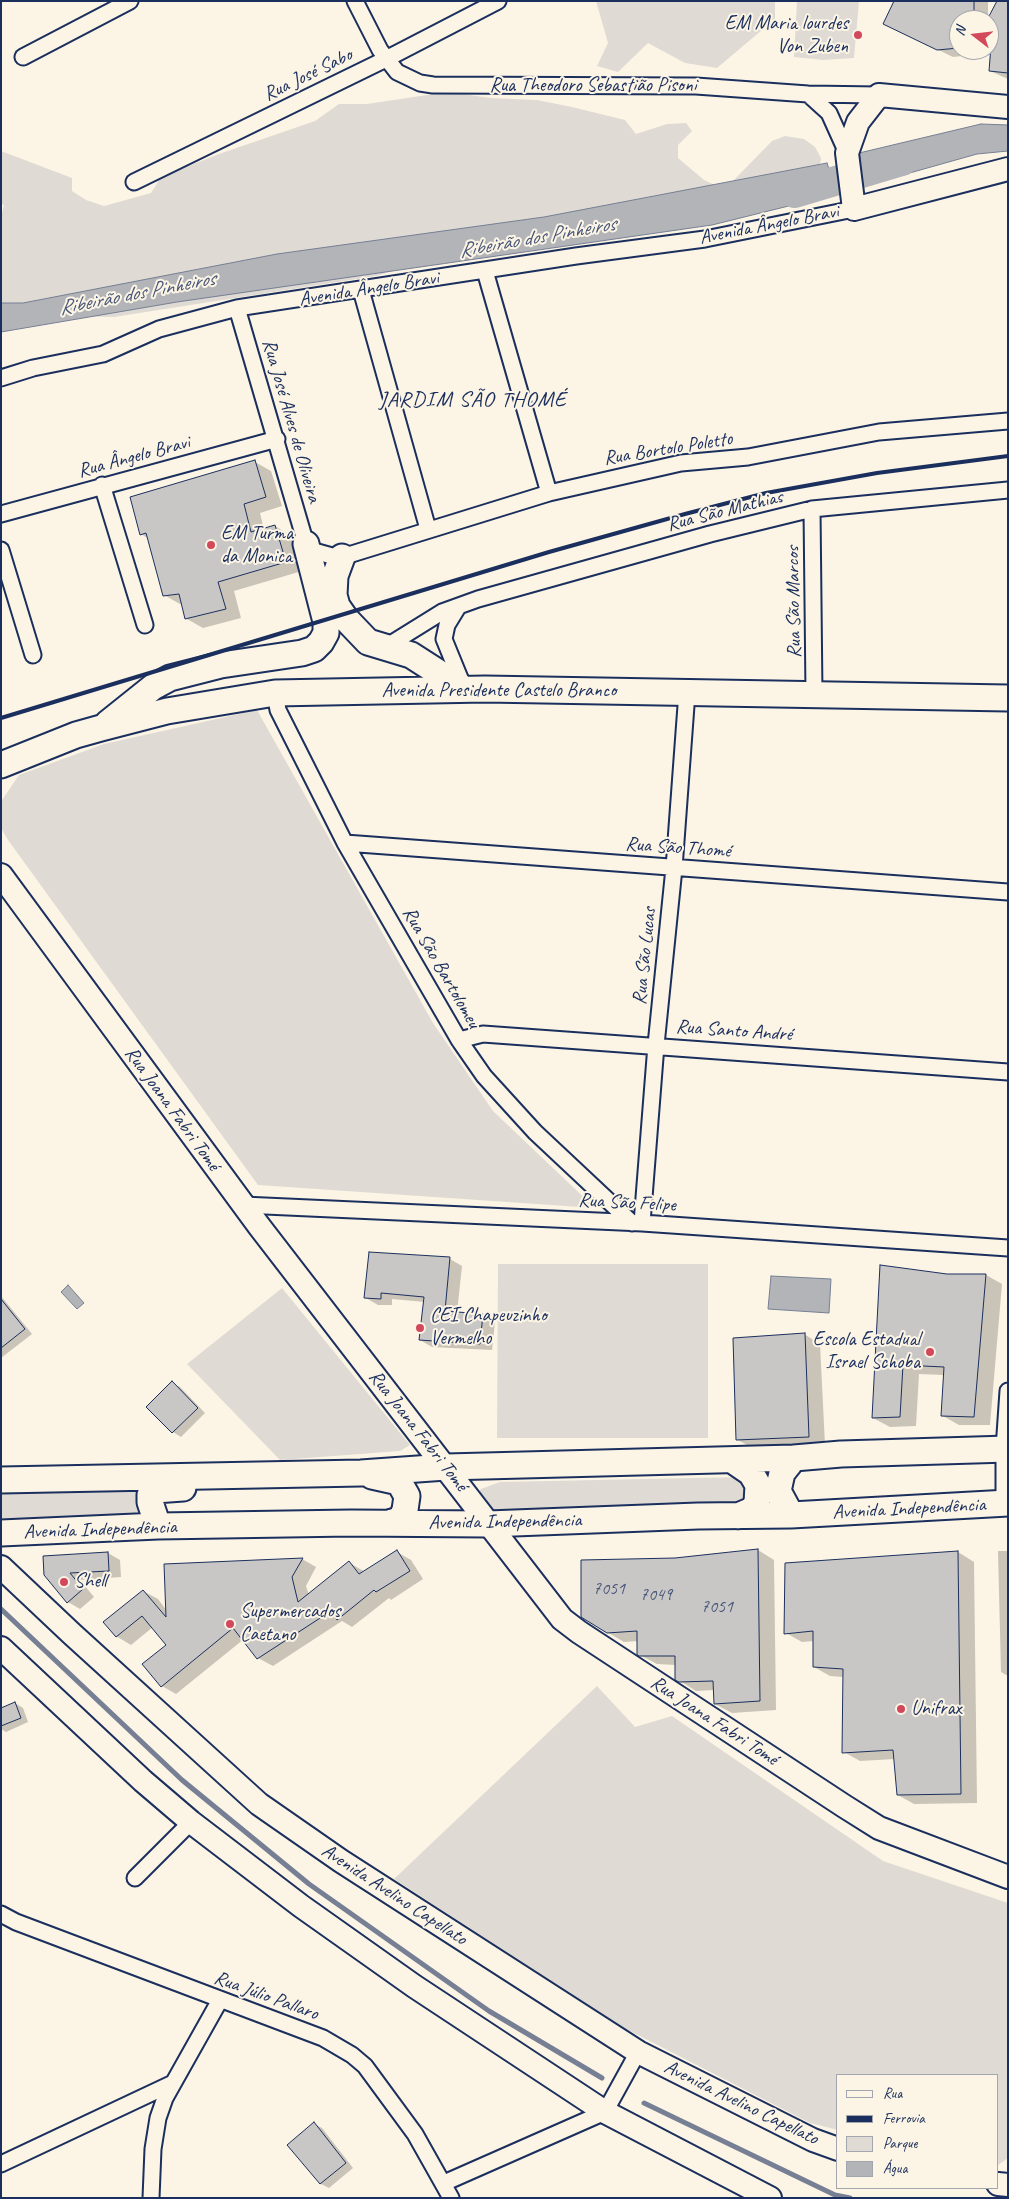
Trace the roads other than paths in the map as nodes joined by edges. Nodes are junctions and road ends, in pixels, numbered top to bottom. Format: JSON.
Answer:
{"nodes":[{"id":1,"x":130,"y":1,"type":"edge"},
{"id":2,"x":355,"y":1,"type":"edge"},
{"id":3,"x":498,"y":1,"type":"edge"},
{"id":4,"x":23,"y":57,"type":"dead end"},
{"id":5,"x":386,"y":59,"type":"junction"},
{"id":6,"x":808,"y":94,"type":"junction"},
{"id":7,"x":879,"y":95,"type":"junction"},
{"id":8,"x":1008,"y":107,"type":"edge"},
{"id":9,"x":847,"y":153,"type":"junction"},
{"id":10,"x":1008,"y":169,"type":"edge"},
{"id":11,"x":134,"y":182,"type":"dead end"},
{"id":12,"x":854,"y":198,"type":"junction"},
{"id":13,"x":485,"y":271,"type":"junction"},
{"id":14,"x":361,"y":290,"type":"junction"},
{"id":15,"x":237,"y":308,"type":"junction"},
{"id":16,"x":1,"y":378,"type":"edge"},
{"id":17,"x":1008,"y":421,"type":"edge"},
{"id":18,"x":277,"y":439,"type":"junction"},
{"id":19,"x":102,"y":485,"type":"junction"},
{"id":20,"x":1008,"y":490,"type":"edge"},
{"id":21,"x":549,"y":493,"type":"junction"},
{"id":22,"x":812,"y":509,"type":"junction"},
{"id":23,"x":1,"y":514,"type":"edge"},
{"id":24,"x":428,"y":529,"type":"junction"},
{"id":25,"x":306,"y":544,"type":"junction"},
{"id":26,"x":1,"y":550,"type":"edge"},
{"id":27,"x":342,"y":557,"type":"junction"},
{"id":28,"x":458,"y":607,"type":"junction"},
{"id":29,"x":144,"y":625,"type":"dead end"},
{"id":30,"x":384,"y":648,"type":"junction"},
{"id":31,"x":33,"y":655,"type":"dead end"},
{"id":32,"x":464,"y":689,"type":"junction"},
{"id":33,"x":687,"y":692,"type":"junction"},
{"id":34,"x":275,"y":693,"type":"junction"},
{"id":35,"x":814,"y":694,"type":"junction"},
{"id":36,"x":1008,"y":698,"type":"edge"},
{"id":37,"x":101,"y":728,"type":"junction"},
{"id":38,"x":3,"y":766,"type":"edge"},
{"id":39,"x":345,"y":843,"type":"junction"},
{"id":40,"x":674,"y":868,"type":"junction"},
{"id":41,"x":1,"y":875,"type":"edge"},
{"id":42,"x":1008,"y":892,"type":"edge"},
{"id":43,"x":459,"y":1040,"type":"junction"},
{"id":44,"x":656,"y":1046,"type":"junction"},
{"id":45,"x":1008,"y":1072,"type":"edge"},
{"id":46,"x":243,"y":1205,"type":"junction"},
{"id":47,"x":637,"y":1223,"type":"junction"},
{"id":48,"x":1008,"y":1248,"type":"edge"},
{"id":49,"x":1008,"y":1390,"type":"edge"},
{"id":50,"x":1006,"y":1449,"type":"edge"},
{"id":51,"x":794,"y":1458,"type":"junction"},
{"id":52,"x":732,"y":1460,"type":"junction"},
{"id":53,"x":446,"y":1467,"type":"junction"},
{"id":54,"x":361,"y":1473,"type":"junction"},
{"id":55,"x":224,"y":1476,"type":"junction"},
{"id":56,"x":1,"y":1480,"type":"edge"},
{"id":57,"x":1006,"y":1503,"type":"edge"},
{"id":58,"x":791,"y":1515,"type":"junction"},
{"id":59,"x":738,"y":1516,"type":"junction"},
{"id":60,"x":390,"y":1523,"type":"junction"},
{"id":61,"x":488,"y":1524,"type":"junction"},
{"id":62,"x":158,"y":1526,"type":"junction"},
{"id":63,"x":1,"y":1533,"type":"edge"},
{"id":64,"x":1,"y":1567,"type":"edge"},
{"id":65,"x":1,"y":1648,"type":"edge"},
{"id":66,"x":190,"y":1822,"type":"junction"},
{"id":67,"x":1008,"y":1877,"type":"edge"},
{"id":68,"x":135,"y":1878,"type":"dead end"},
{"id":69,"x":1,"y":1914,"type":"edge"},
{"id":70,"x":220,"y":2000,"type":"junction"},
{"id":71,"x":638,"y":2052,"type":"junction"},
{"id":72,"x":173,"y":2083,"type":"junction"},
{"id":73,"x":605,"y":2112,"type":"junction"},
{"id":74,"x":836,"y":2148,"type":"edge"},
{"id":75,"x":1,"y":2164,"type":"edge"},
{"id":76,"x":444,"y":2183,"type":"junction"},
{"id":77,"x":151,"y":2198,"type":"edge"},
{"id":78,"x":451,"y":2198,"type":"edge"},
{"id":79,"x":770,"y":2198,"type":"edge"}],
"edges":[{"from":1,"to":4,"type":"street"},
{"from":2,"to":5,"type":"street","name":"Rua Theodoro Sebastião Pisoni"},
{"from":3,"to":5,"type":"street","name":"Rua José Sabo"},
{"from":5,"to":6,"type":"street","name":"Rua Theodoro Sebastião Pisoni"},
{"from":5,"to":11,"type":"street","name":"Rua José Sabo"},
{"from":6,"to":7,"type":"street","name":"Rua Theodoro Sebastião Pisoni"},
{"from":6,"to":9,"type":"street"},
{"from":7,"to":8,"type":"street","name":"Rua Theodoro Sebastião Pisoni"},
{"from":7,"to":9,"type":"street"},
{"from":9,"to":12,"type":"street"},
{"from":10,"to":12,"type":"street","name":"Avenida Ângelo Bravi"},
{"from":12,"to":13,"type":"street","name":"Avenida Ângelo Bravi"},
{"from":13,"to":14,"type":"street","name":"Avenida Ângelo Bravi"},
{"from":13,"to":21,"type":"street"},
{"from":14,"to":15,"type":"street","name":"Avenida Ângelo Bravi"},
{"from":14,"to":24,"type":"street"},
{"from":15,"to":16,"type":"street","name":"Avenida Ângelo Bravi"},
{"from":15,"to":18,"type":"street","name":"Rua José Alves de Oliveira"},
{"from":17,"to":21,"type":"street","name":"Rua Bortolo Poletto"},
{"from":18,"to":19,"type":"street","name":"Rua Ângelo Bravi"},
{"from":18,"to":25,"type":"street","name":"Rua José Alves de Oliveira"},
{"from":19,"to":23,"type":"street","name":"Rua Ângelo Bravi"},
{"from":19,"to":29,"type":"street"},
{"from":20,"to":22,"type":"street","name":"Rua São Mathias"},
{"from":21,"to":24,"type":"street","name":"Rua Bortolo Poletto"},
{"from":22,"to":28,"type":"street","name":"Rua São Mathias"},
{"from":22,"to":35,"type":"street","name":"Rua São Marcos"},
{"from":24,"to":27,"type":"street","name":"Rua Bortolo Poletto"},
{"from":25,"to":27,"type":"street"},
{"from":25,"to":37,"type":"main road"},
{"from":26,"to":31,"type":"street"},
{"from":27,"to":30,"type":"main road"},
{"from":28,"to":30,"type":"street","name":"Rua São Mathias"},
{"from":28,"to":32,"type":"street"},
{"from":30,"to":32,"type":"main road"},
{"from":32,"to":33,"type":"main road","name":"Avenida Presidente Castelo Branco"},
{"from":32,"to":34,"type":"main road","name":"Avenida Presidente Castelo Branco"},
{"from":33,"to":35,"type":"main road","name":"Avenida Presidente Castelo Branco"},
{"from":33,"to":40,"type":"street","name":"Rua São Lucas"},
{"from":34,"to":37,"type":"main road","name":"Avenida Presidente Castelo Branco"},
{"from":34,"to":39,"type":"street","name":"Rua São Bartolomeu"},
{"from":35,"to":36,"type":"main road","name":"Avenida Presidente Castelo Branco"},
{"from":37,"to":38,"type":"main road","name":"Avenida Presidente Castelo Branco"},
{"from":39,"to":40,"type":"street","name":"Rua São Thomé"},
{"from":39,"to":43,"type":"street","name":"Rua São Bartolomeu"},
{"from":40,"to":42,"type":"street","name":"Rua São Thomé"},
{"from":40,"to":44,"type":"street","name":"Rua São Lucas"},
{"from":41,"to":46,"type":"street","name":"Rua Joana Fabri Tomé"},
{"from":43,"to":44,"type":"street","name":"Rua Santo André"},
{"from":43,"to":47,"type":"street","name":"Rua São Bartolomeu"},
{"from":44,"to":45,"type":"street","name":"Rua Santo André"},
{"from":44,"to":47,"type":"street","name":"Rua São Lucas"},
{"from":46,"to":47,"type":"street","name":"Rua São Felipe"},
{"from":46,"to":53,"type":"street","name":"Rua Joana Fabri Tomé"},
{"from":47,"to":48,"type":"street","name":"Rua São Felipe"},
{"from":49,"to":50,"type":"street"},
{"from":50,"to":51,"type":"main road"},
{"from":50,"to":57,"type":"street"},
{"from":51,"to":52,"type":"main road"},
{"from":51,"to":58,"type":"main road"},
{"from":52,"to":53,"type":"main road"},
{"from":52,"to":59,"type":"main road"},
{"from":53,"to":54,"type":"main road"},
{"from":53,"to":61,"type":"street","name":"Rua Joana Fabri Tomé"},
{"from":54,"to":55,"type":"main road"},
{"from":54,"to":60,"type":"main road"},
{"from":55,"to":56,"type":"main road"},
{"from":55,"to":62,"type":"main road"},
{"from":57,"to":58,"type":"main road","name":"Avenida Independência"},
{"from":58,"to":59,"type":"main road","name":"Avenida Independência"},
{"from":59,"to":61,"type":"main road","name":"Avenida Independência"},
{"from":60,"to":61,"type":"main road","name":"Avenida Independência"},
{"from":60,"to":62,"type":"main road","name":"Avenida Independência"},
{"from":61,"to":67,"type":"street","name":"Rua Joana Fabri Tomé"},
{"from":62,"to":63,"type":"main road","name":"Avenida Independência"},
{"from":64,"to":71,"type":"street","name":"Avenida Avelino Capellato"},
{"from":65,"to":66,"type":"street"},
{"from":66,"to":68,"type":"street"},
{"from":66,"to":73,"type":"street"},
{"from":69,"to":70,"type":"street","name":"Rua Júlio Pallaro"},
{"from":70,"to":72,"type":"street"},
{"from":70,"to":76,"type":"street","name":"Rua Júlio Pallaro"},
{"from":71,"to":73,"type":"street"},
{"from":71,"to":74,"type":"street","name":"Avenida Avelino Capellato"},
{"from":72,"to":75,"type":"street"},
{"from":72,"to":77,"type":"street"},
{"from":73,"to":76,"type":"street"},
{"from":73,"to":79,"type":"street"},
{"from":76,"to":78,"type":"street","name":"Rua Júlio Pallaro"}]}
